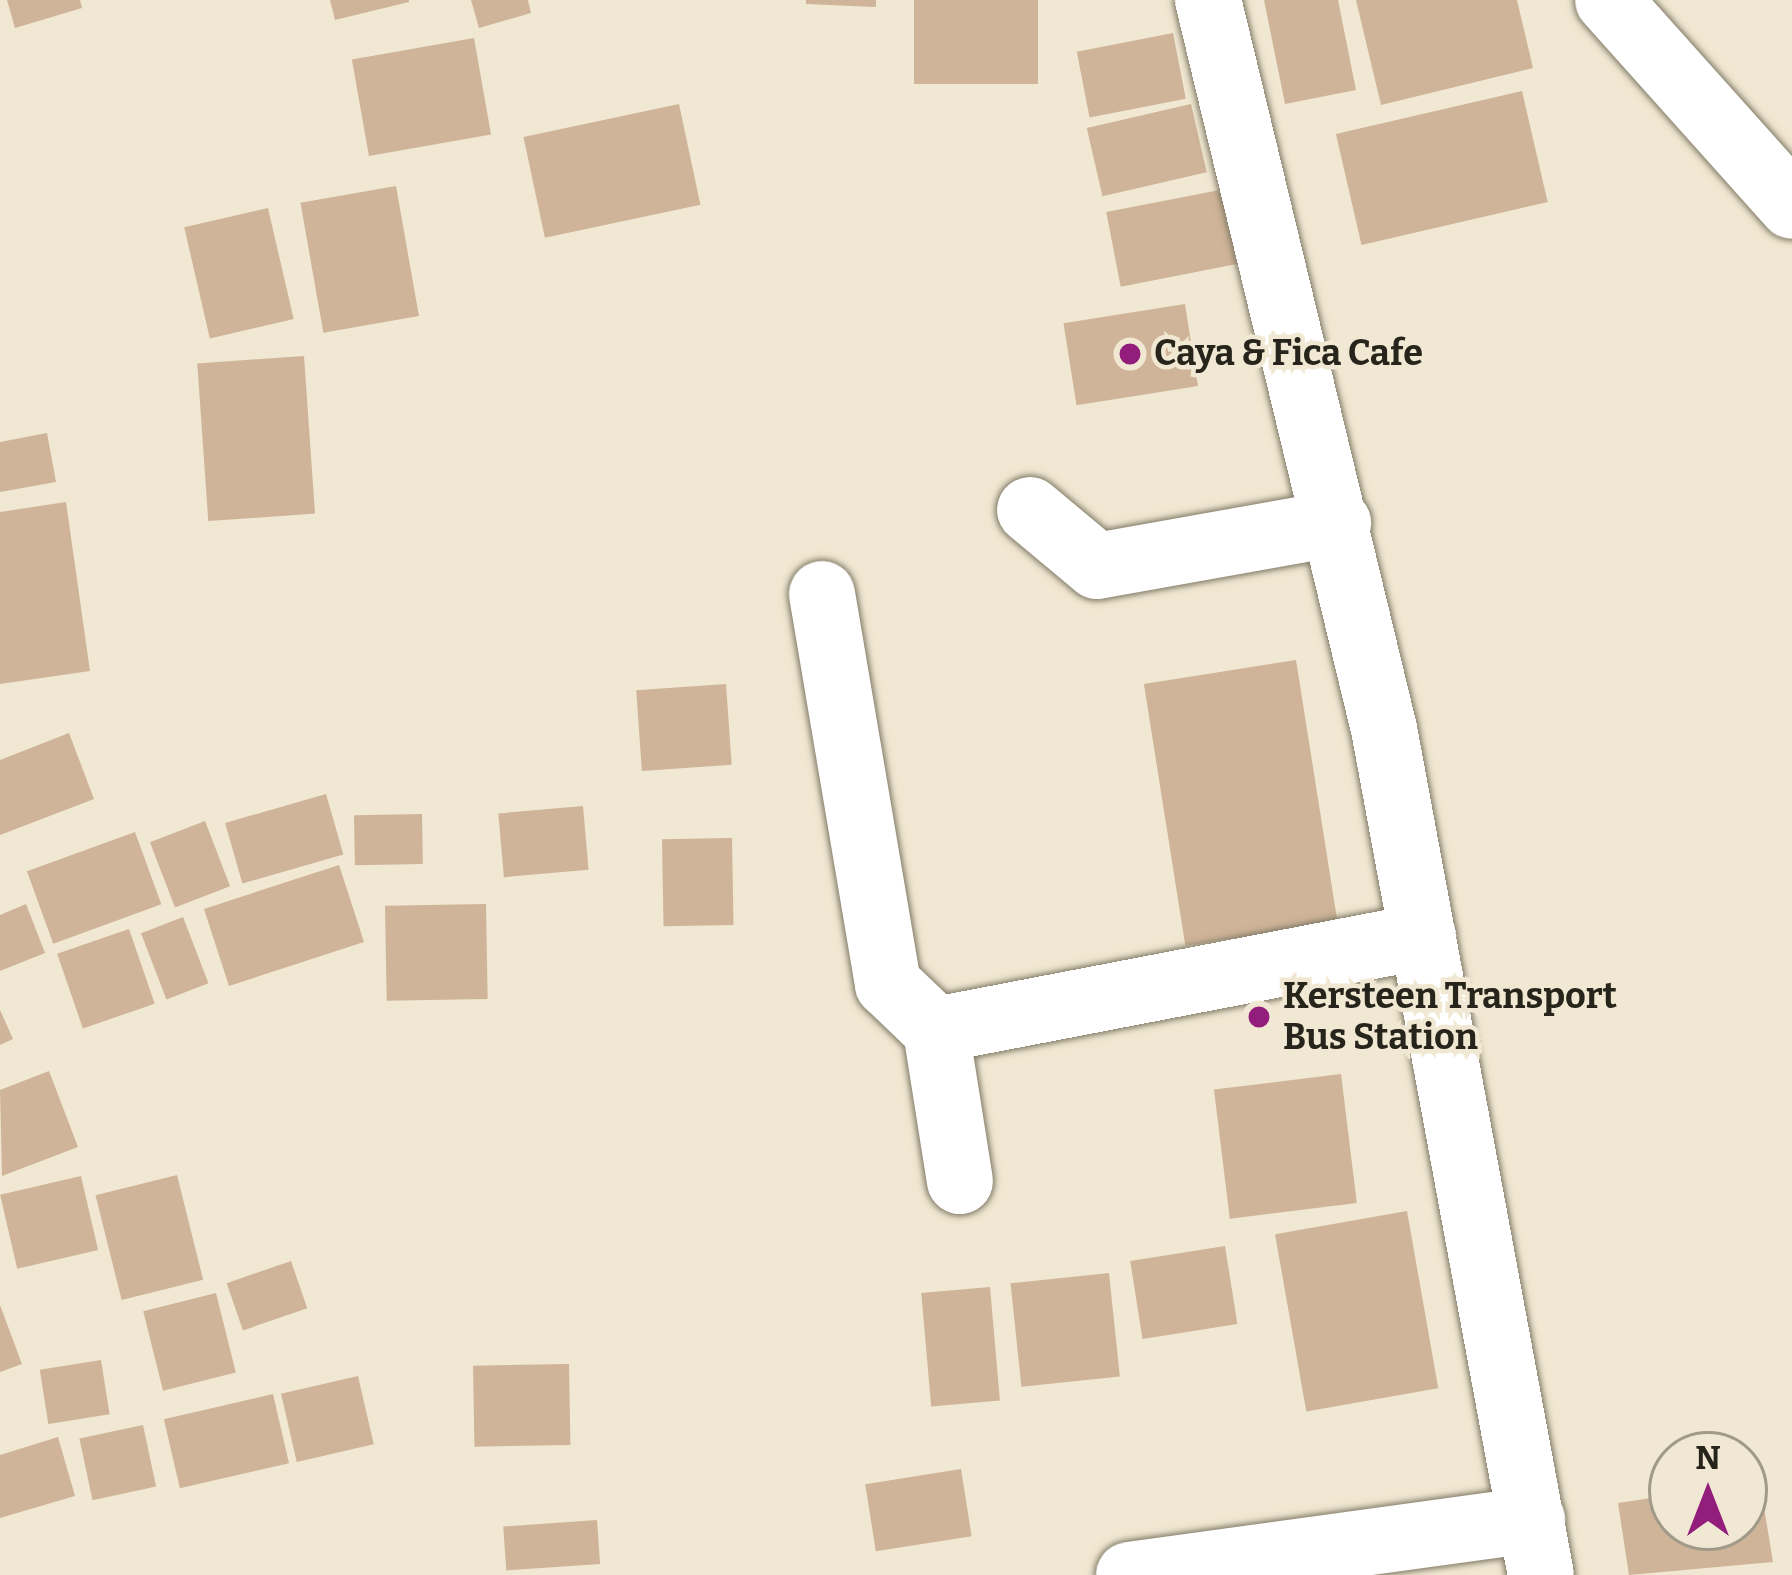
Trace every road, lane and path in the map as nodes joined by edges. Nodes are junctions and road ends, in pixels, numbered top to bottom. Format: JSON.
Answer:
{"nodes":[{"id":1,"x":1208,"y":0,"type":"edge"},
{"id":2,"x":1608,"y":0,"type":"edge"},
{"id":3,"x":1792,"y":206,"type":"edge"},
{"id":4,"x":1030,"y":510,"type":"dead end"},
{"id":5,"x":1338,"y":523,"type":"junction"},
{"id":6,"x":821,"y":594,"type":"dead end"},
{"id":7,"x":1423,"y":937,"type":"junction"},
{"id":8,"x":936,"y":1030,"type":"junction"},
{"id":9,"x":960,"y":1181,"type":"dead end"},
{"id":10,"x":1536,"y":1548,"type":"edge"},
{"id":11,"x":1129,"y":1575,"type":"edge"}],
"edges":[{"from":1,"to":5,"type":"main road"},
{"from":2,"to":3,"type":"main road"},
{"from":4,"to":5,"type":"main road"},
{"from":5,"to":7,"type":"main road"},
{"from":6,"to":8,"type":"main road"},
{"from":7,"to":8,"type":"main road"},
{"from":7,"to":10,"type":"main road"},
{"from":8,"to":9,"type":"main road"},
{"from":10,"to":11,"type":"main road"}]}
